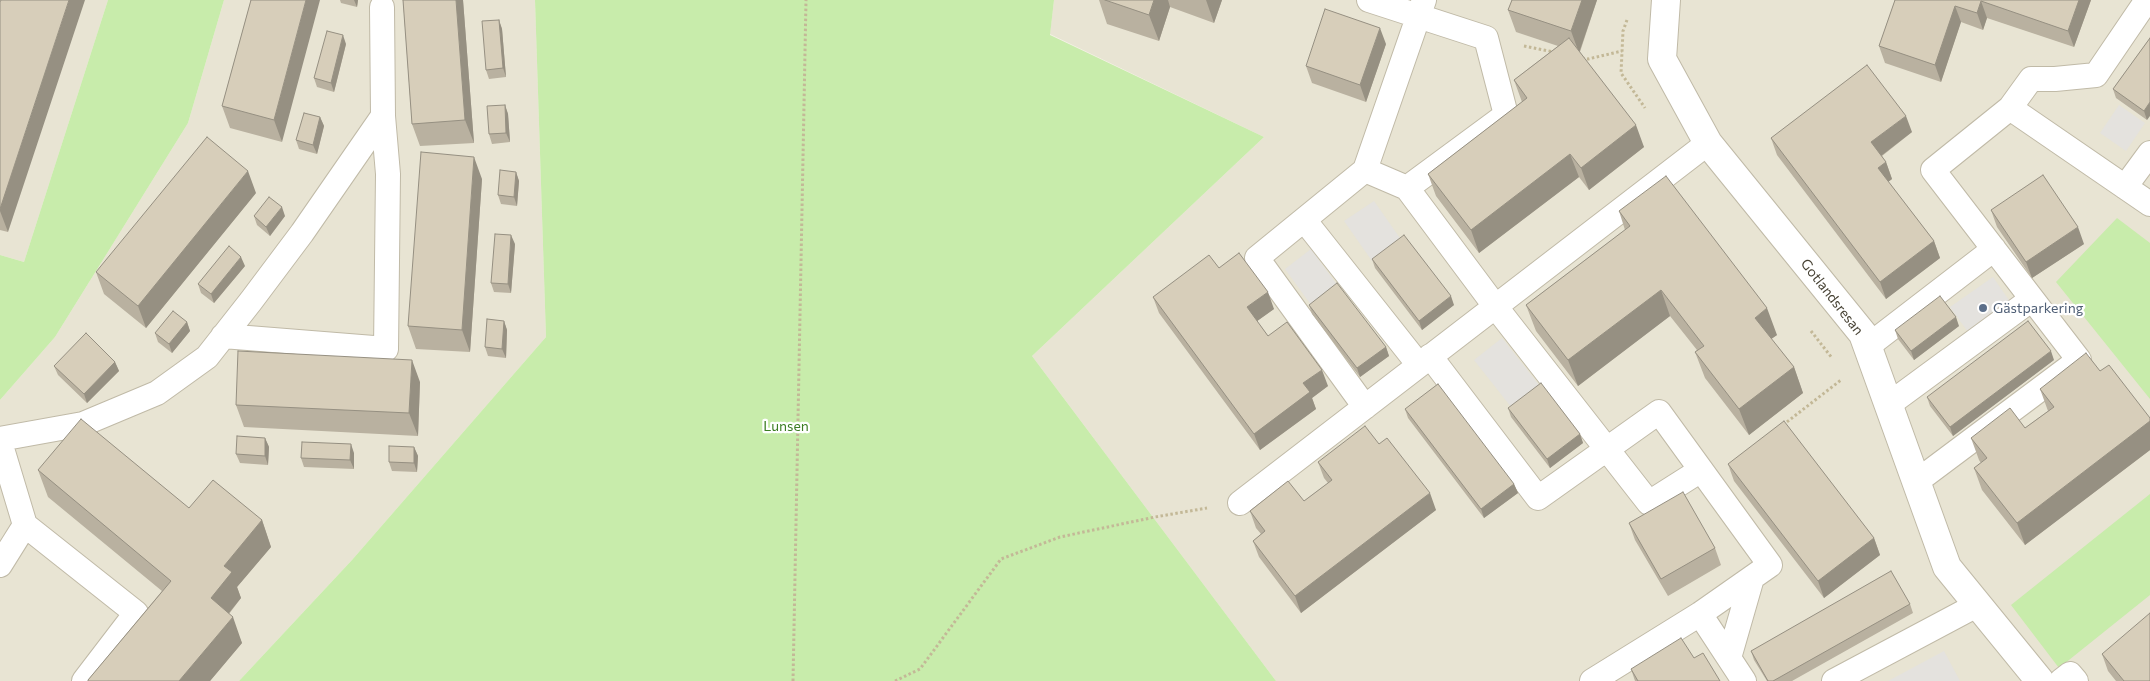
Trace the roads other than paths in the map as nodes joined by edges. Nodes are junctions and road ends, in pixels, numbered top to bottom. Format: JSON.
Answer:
{"nodes":[{"id":1,"x":1369,"y":0,"type":"edge"},
{"id":2,"x":1666,"y":0,"type":"edge"},
{"id":3,"x":2147,"y":0,"type":"edge"},
{"id":4,"x":382,"y":7,"type":"dead end"},
{"id":5,"x":1421,"y":8,"type":"edge"},
{"id":6,"x":2010,"y":108,"type":"junction"},
{"id":7,"x":383,"y":116,"type":"junction"},
{"id":8,"x":1708,"y":142,"type":"junction"},
{"id":9,"x":2150,"y":153,"type":"edge"},
{"id":10,"x":1365,"y":170,"type":"junction"},
{"id":11,"x":2125,"y":187,"type":"junction"},
{"id":12,"x":1407,"y":188,"type":"junction"},
{"id":13,"x":2150,"y":204,"type":"edge"},
{"id":14,"x":1305,"y":221,"type":"junction"},
{"id":15,"x":1994,"y":249,"type":"junction"},
{"id":16,"x":2032,"y":299,"type":"junction"},
{"id":17,"x":1496,"y":306,"type":"junction"},
{"id":18,"x":223,"y":336,"type":"junction"},
{"id":19,"x":1868,"y":346,"type":"junction"},
{"id":20,"x":1424,"y":361,"type":"junction"},
{"id":21,"x":1888,"y":404,"type":"junction"},
{"id":22,"x":1365,"y":407,"type":"junction"},
{"id":23,"x":0,"y":440,"type":"edge"},
{"id":24,"x":1608,"y":449,"type":"junction"},
{"id":25,"x":1701,"y":470,"type":"junction"},
{"id":26,"x":1916,"y":482,"type":"junction"},
{"id":27,"x":1240,"y":502,"type":"road end"},
{"id":28,"x":25,"y":525,"type":"junction"},
{"id":29,"x":0,"y":565,"type":"edge"},
{"id":30,"x":1752,"y":578,"type":"junction"},
{"id":31,"x":1977,"y":605,"type":"junction"},
{"id":32,"x":1700,"y":614,"type":"junction"},
{"id":33,"x":1729,"y":658,"type":"junction"},
{"id":34,"x":84,"y":681,"type":"edge"},
{"id":35,"x":1592,"y":681,"type":"edge"},
{"id":36,"x":1744,"y":681,"type":"edge"},
{"id":37,"x":1834,"y":681,"type":"edge"},
{"id":38,"x":2040,"y":681,"type":"edge"},
{"id":39,"x":2061,"y":681,"type":"edge"},
{"id":40,"x":2076,"y":681,"type":"edge"}],
"edges":[{"from":1,"to":5,"type":"lane"},
{"from":2,"to":8,"type":"street","name":"Gotlandsresan"},
{"from":3,"to":6,"type":"lane"},
{"from":4,"to":7,"type":"lane"},
{"from":5,"to":10,"type":"lane"},
{"from":5,"to":12,"type":"lane"},
{"from":6,"to":11,"type":"lane"},
{"from":6,"to":15,"type":"lane"},
{"from":7,"to":18,"type":"lane"},
{"from":7,"to":18,"type":"lane"},
{"from":8,"to":17,"type":"lane"},
{"from":8,"to":19,"type":"street","name":"Gotlandsresan"},
{"from":9,"to":11,"type":"lane"},
{"from":10,"to":12,"type":"lane"},
{"from":10,"to":14,"type":"lane"},
{"from":11,"to":13,"type":"lane"},
{"from":12,"to":17,"type":"lane"},
{"from":14,"to":20,"type":"lane"},
{"from":14,"to":22,"type":"lane"},
{"from":15,"to":16,"type":"lane"},
{"from":15,"to":19,"type":"lane"},
{"from":16,"to":21,"type":"lane"},
{"from":16,"to":26,"type":"lane"},
{"from":17,"to":20,"type":"lane"},
{"from":17,"to":24,"type":"lane"},
{"from":18,"to":23,"type":"lane"},
{"from":19,"to":21,"type":"street","name":"Gotlandsresan"},
{"from":20,"to":22,"type":"lane"},
{"from":20,"to":24,"type":"lane"},
{"from":21,"to":26,"type":"street","name":"Gotlandsresan"},
{"from":22,"to":27,"type":"lane"},
{"from":23,"to":28,"type":"lane"},
{"from":24,"to":25,"type":"lane"},
{"from":24,"to":25,"type":"lane"},
{"from":25,"to":30,"type":"lane"},
{"from":26,"to":31,"type":"street","name":"Gotlandsresan"},
{"from":28,"to":29,"type":"lane"},
{"from":28,"to":34,"type":"lane"},
{"from":30,"to":32,"type":"lane"},
{"from":30,"to":33,"type":"lane"},
{"from":31,"to":37,"type":"lane"},
{"from":31,"to":38,"type":"street","name":"Gotlandsresan"},
{"from":32,"to":33,"type":"lane"},
{"from":32,"to":35,"type":"lane"},
{"from":33,"to":36,"type":"lane"},
{"from":39,"to":40,"type":"lane"}]}
